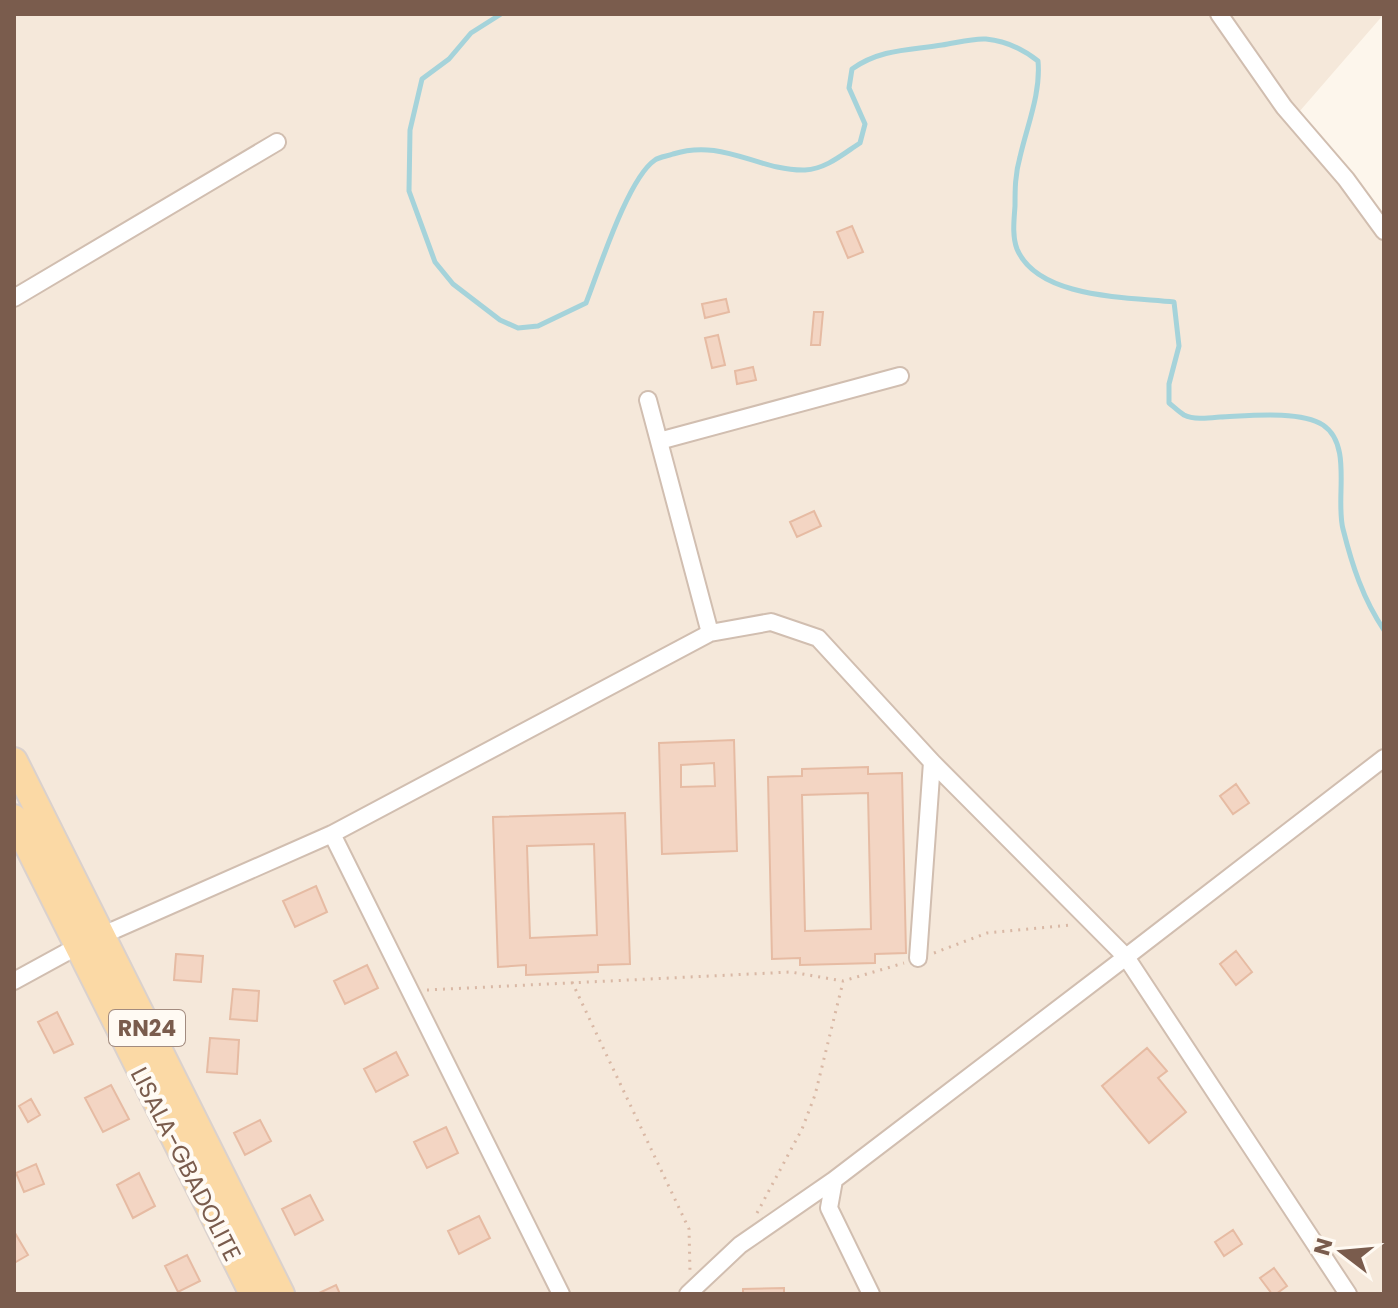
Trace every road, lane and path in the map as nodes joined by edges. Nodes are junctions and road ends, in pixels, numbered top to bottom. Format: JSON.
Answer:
{"nodes":[{"id":1,"x":1219,"y":14,"type":"edge"},
{"id":2,"x":277,"y":142,"type":"dead end"},
{"id":3,"x":1384,"y":231,"type":"edge"},
{"id":4,"x":14,"y":298,"type":"edge"},
{"id":5,"x":900,"y":376,"type":"dead end"},
{"id":6,"x":648,"y":400,"type":"dead end"},
{"id":7,"x":659,"y":441,"type":"junction"},
{"id":8,"x":710,"y":633,"type":"junction"},
{"id":9,"x":1384,"y":758,"type":"edge"},
{"id":10,"x":14,"y":761,"type":"edge"},
{"id":11,"x":932,"y":762,"type":"junction"},
{"id":12,"x":14,"y":818,"type":"edge"},
{"id":13,"x":332,"y":834,"type":"junction"},
{"id":14,"x":1090,"y":923,"type":"junction"},
{"id":15,"x":90,"y":941,"type":"junction"},
{"id":16,"x":1126,"y":957,"type":"junction"},
{"id":17,"x":918,"y":958,"type":"junction"},
{"id":18,"x":14,"y":981,"type":"edge"},
{"id":19,"x":843,"y":981,"type":"junction"},
{"id":20,"x":572,"y":982,"type":"junction"},
{"id":21,"x":410,"y":991,"type":"junction"},
{"id":22,"x":834,"y":1180,"type":"junction"},
{"id":23,"x":740,"y":1245,"type":"junction"},
{"id":24,"x":689,"y":1293,"type":"edge"},
{"id":25,"x":253,"y":1294,"type":"edge"},
{"id":26,"x":281,"y":1294,"type":"edge"},
{"id":27,"x":561,"y":1294,"type":"edge"},
{"id":28,"x":871,"y":1294,"type":"edge"},
{"id":29,"x":1348,"y":1294,"type":"edge"}],
"edges":[{"from":1,"to":3,"type":"street"},
{"from":2,"to":4,"type":"street"},
{"from":5,"to":7,"type":"street"},
{"from":6,"to":7,"type":"street"},
{"from":7,"to":8,"type":"street"},
{"from":8,"to":11,"type":"street"},
{"from":8,"to":13,"type":"street"},
{"from":9,"to":16,"type":"street"},
{"from":10,"to":15,"type":"main road","name":"LISALA-GBADOLITE","number":"RN24"},
{"from":11,"to":14,"type":"street"},
{"from":11,"to":17,"type":"street"},
{"from":12,"to":15,"type":"main road","name":"LISALA-GBADOLITE","number":"RN24"},
{"from":13,"to":15,"type":"street"},
{"from":13,"to":21,"type":"street"},
{"from":14,"to":16,"type":"street"},
{"from":14,"to":17,"type":"path"},
{"from":15,"to":18,"type":"street"},
{"from":15,"to":25,"type":"main road","name":"LISALA-GBADOLITE","number":"RN24"},
{"from":15,"to":26,"type":"main road","name":"LISALA-GBADOLITE","number":"RN24"},
{"from":16,"to":22,"type":"street"},
{"from":16,"to":29,"type":"street"},
{"from":17,"to":19,"type":"path"},
{"from":19,"to":20,"type":"path"},
{"from":19,"to":23,"type":"path"},
{"from":20,"to":21,"type":"path"},
{"from":20,"to":24,"type":"path"},
{"from":21,"to":27,"type":"street"},
{"from":22,"to":23,"type":"street"},
{"from":22,"to":28,"type":"street"},
{"from":23,"to":24,"type":"street"}]}
